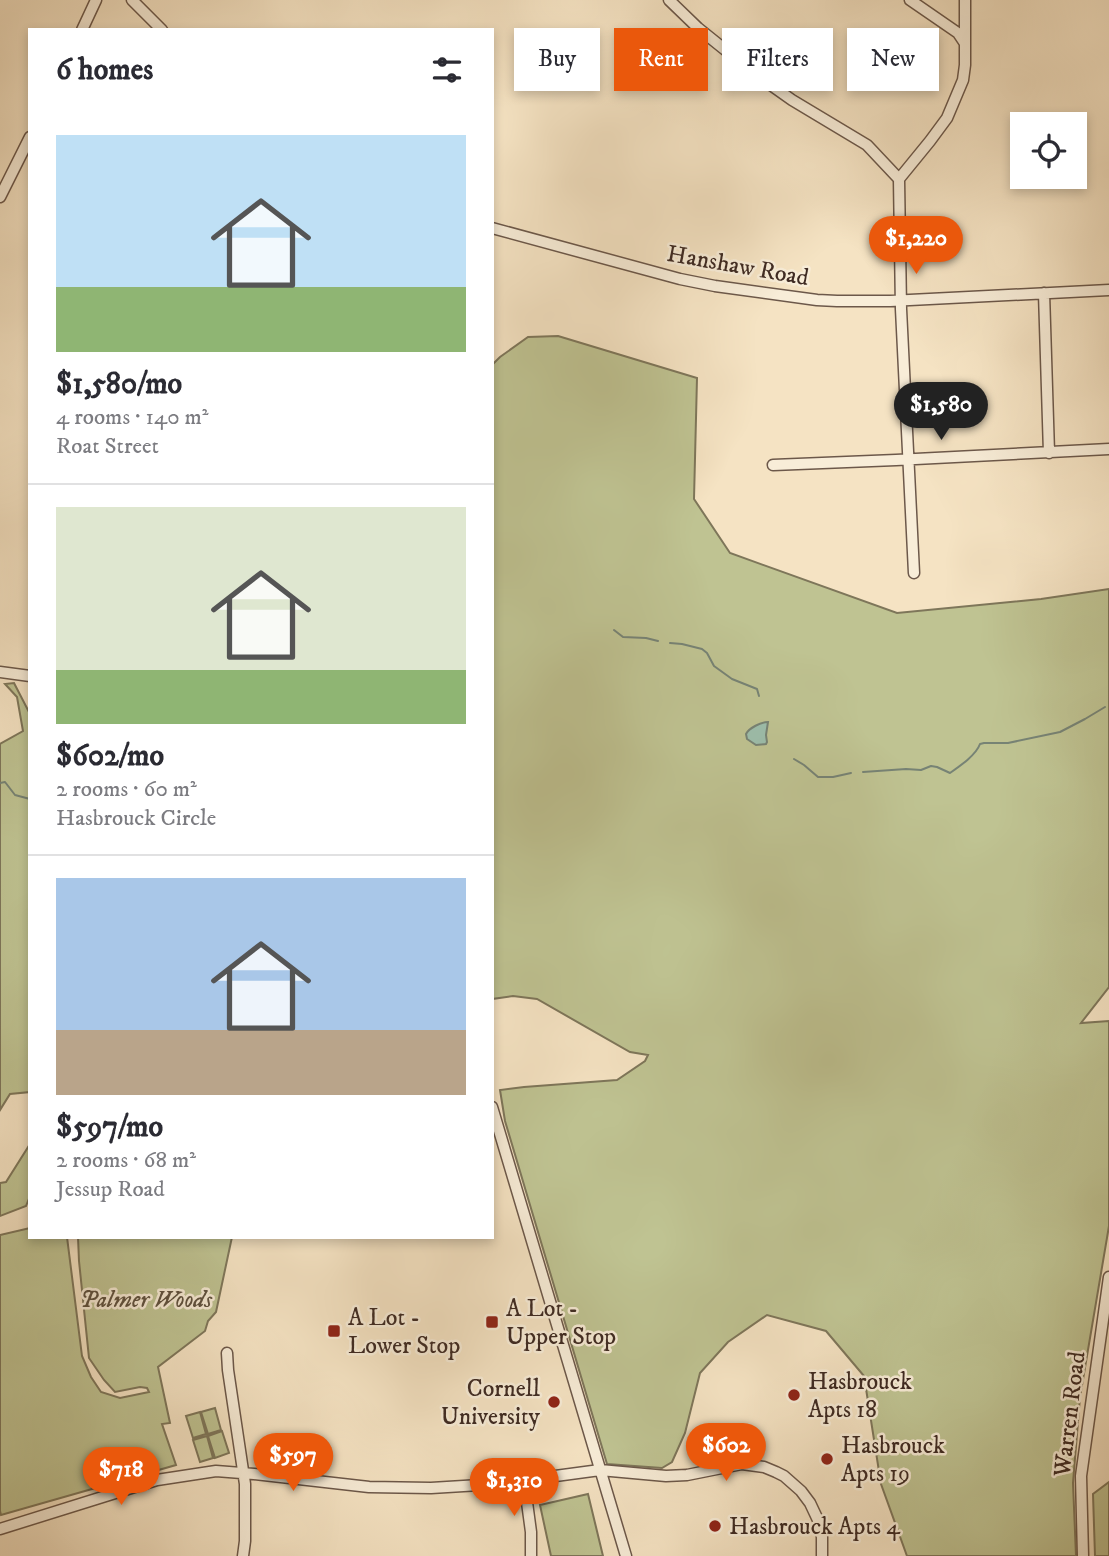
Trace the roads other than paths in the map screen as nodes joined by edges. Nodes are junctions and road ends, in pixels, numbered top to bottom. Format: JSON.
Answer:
{"nodes":[{"id":1,"x":96,"y":0,"type":"edge"},
{"id":2,"x":132,"y":0,"type":"edge"},
{"id":3,"x":669,"y":0,"type":"edge"},
{"id":4,"x":910,"y":0,"type":"edge"},
{"id":5,"x":965,"y":0,"type":"edge"},
{"id":6,"x":83,"y":28,"type":"edge"},
{"id":7,"x":160,"y":28,"type":"edge"},
{"id":8,"x":964,"y":42,"type":"junction"},
{"id":9,"x":28,"y":141,"type":"edge"},
{"id":10,"x":899,"y":179,"type":"junction"},
{"id":11,"x":0,"y":197,"type":"edge"},
{"id":12,"x":494,"y":229,"type":"edge"},
{"id":13,"x":1109,"y":290,"type":"edge"},
{"id":14,"x":1044,"y":293,"type":"junction"},
{"id":15,"x":901,"y":300,"type":"junction"},
{"id":16,"x":1109,"y":449,"type":"edge"},
{"id":17,"x":1049,"y":453,"type":"junction"},
{"id":18,"x":908,"y":460,"type":"junction"},
{"id":19,"x":774,"y":464,"type":"dead end"},
{"id":20,"x":914,"y":573,"type":"dead end"},
{"id":21,"x":0,"y":672,"type":"edge"},
{"id":22,"x":28,"y":676,"type":"edge"},
{"id":23,"x":494,"y":1114,"type":"edge"},
{"id":24,"x":1109,"y":1277,"type":"edge"},
{"id":25,"x":227,"y":1353,"type":"dead end"},
{"id":26,"x":600,"y":1470,"type":"junction"},
{"id":27,"x":243,"y":1473,"type":"junction"},
{"id":28,"x":524,"y":1480,"type":"junction"},
{"id":29,"x":0,"y":1529,"type":"edge"},
{"id":30,"x":243,"y":1556,"type":"edge"},
{"id":31,"x":531,"y":1556,"type":"edge"},
{"id":32,"x":626,"y":1556,"type":"edge"},
{"id":33,"x":822,"y":1556,"type":"edge"},
{"id":34,"x":1083,"y":1556,"type":"edge"}],
"edges":[{"from":1,"to":6,"type":"street"},
{"from":2,"to":7,"type":"street"},
{"from":3,"to":10,"type":"street"},
{"from":4,"to":8,"type":"street"},
{"from":5,"to":8,"type":"street"},
{"from":8,"to":10,"type":"street"},
{"from":9,"to":11,"type":"street"},
{"from":10,"to":15,"type":"street"},
{"from":12,"to":15,"type":"street","name":"Hanshaw Road"},
{"from":13,"to":14,"type":"street","name":"Hanshaw Road"},
{"from":14,"to":15,"type":"street","name":"Hanshaw Road"},
{"from":14,"to":17,"type":"street"},
{"from":15,"to":18,"type":"street"},
{"from":16,"to":17,"type":"street"},
{"from":17,"to":18,"type":"street"},
{"from":18,"to":19,"type":"street"},
{"from":18,"to":20,"type":"street"},
{"from":21,"to":22,"type":"street"},
{"from":23,"to":26,"type":"street"},
{"from":24,"to":34,"type":"street","name":"Warren Road"},
{"from":25,"to":27,"type":"street"},
{"from":26,"to":28,"type":"street"},
{"from":26,"to":32,"type":"street"},
{"from":26,"to":33,"type":"street"},
{"from":27,"to":28,"type":"street"},
{"from":27,"to":29,"type":"street"},
{"from":27,"to":30,"type":"street"},
{"from":28,"to":31,"type":"street"}]}
